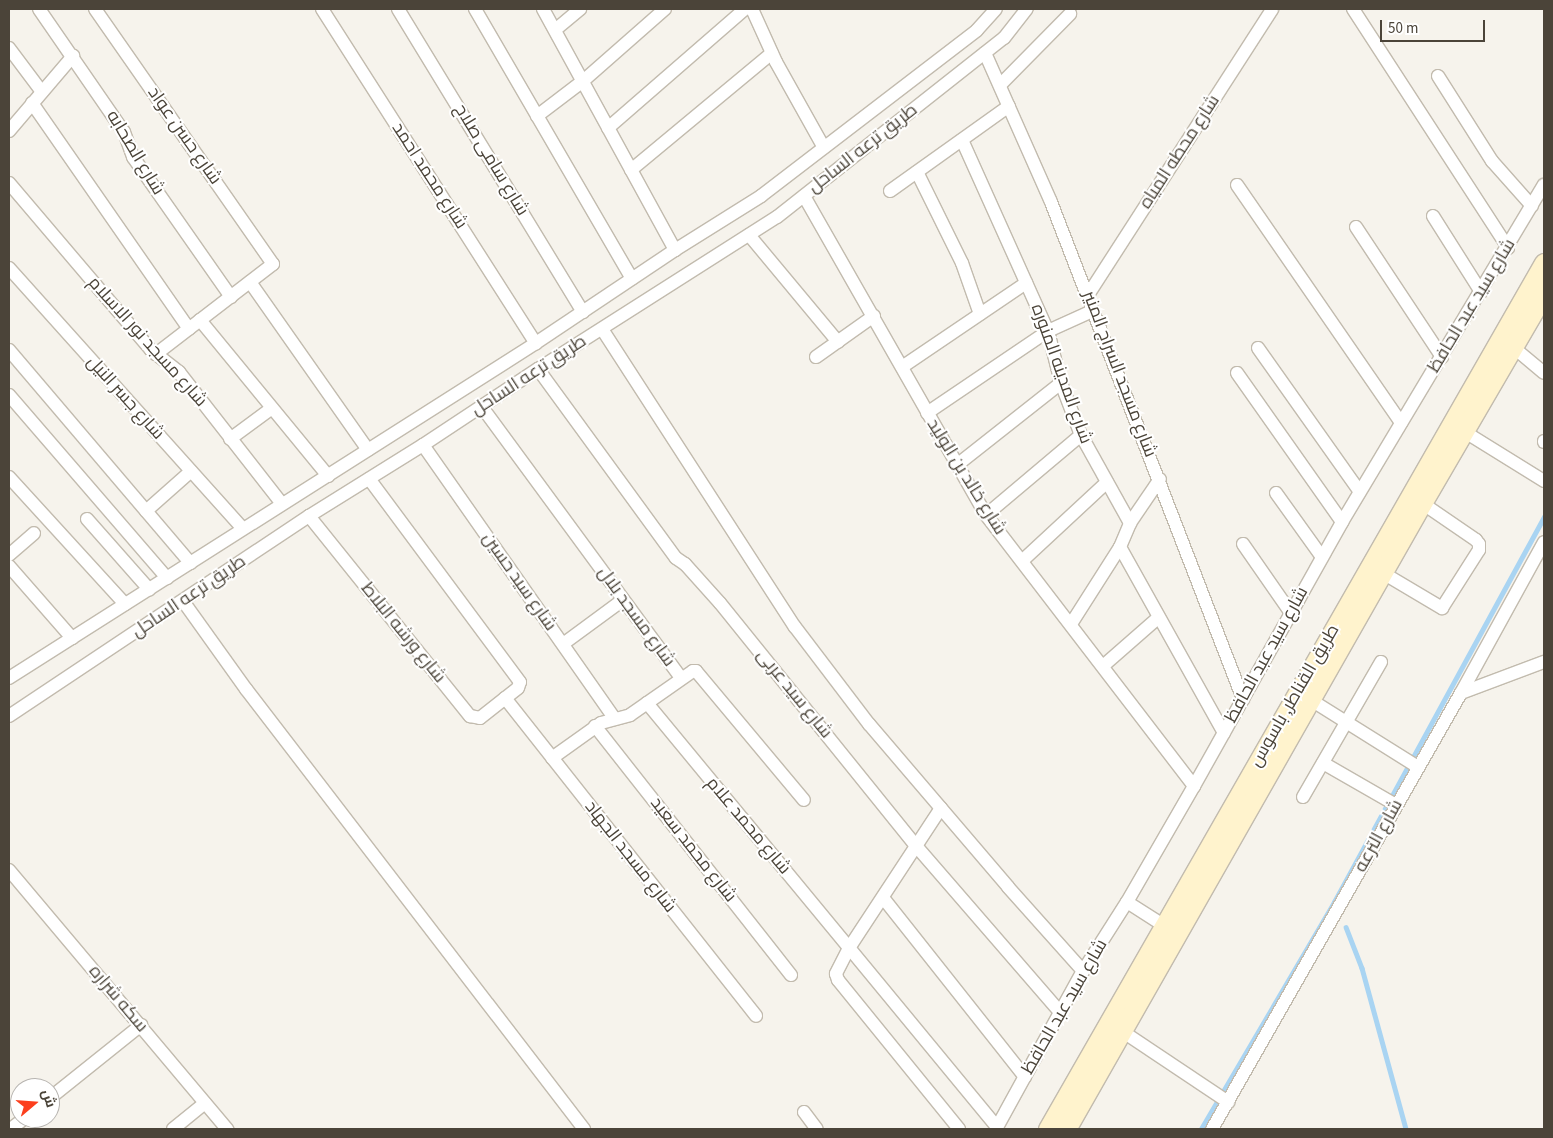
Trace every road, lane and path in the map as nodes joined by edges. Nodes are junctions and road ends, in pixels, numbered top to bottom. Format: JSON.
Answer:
{"nodes":[{"id":1,"x":39,"y":9,"type":"edge"},
{"id":2,"x":95,"y":9,"type":"edge"},
{"id":3,"x":322,"y":9,"type":"edge"},
{"id":4,"x":398,"y":9,"type":"edge"},
{"id":5,"x":474,"y":9,"type":"edge"},
{"id":6,"x":543,"y":9,"type":"edge"},
{"id":7,"x":580,"y":9,"type":"edge"},
{"id":8,"x":665,"y":9,"type":"edge"},
{"id":9,"x":745,"y":9,"type":"edge"},
{"id":10,"x":752,"y":9,"type":"edge"},
{"id":11,"x":996,"y":9,"type":"edge"},
{"id":12,"x":1027,"y":9,"type":"edge"},
{"id":13,"x":1272,"y":9,"type":"edge"},
{"id":14,"x":1352,"y":9,"type":"edge"},
{"id":15,"x":1070,"y":14,"type":"dead end"},
{"id":16,"x":554,"y":30,"type":"junction"},
{"id":17,"x":9,"y":48,"type":"edge"},
{"id":18,"x":772,"y":52,"type":"junction"},
{"id":19,"x":985,"y":53,"type":"junction"},
{"id":20,"x":73,"y":56,"type":"junction"},
{"id":21,"x":1438,"y":76,"type":"dead end"},
{"id":22,"x":583,"y":81,"type":"junction"},
{"id":23,"x":1000,"y":85,"type":"junction"},
{"id":24,"x":42,"y":92,"type":"junction"},
{"id":25,"x":32,"y":103,"type":"junction"},
{"id":26,"x":1010,"y":106,"type":"junction"},
{"id":27,"x":537,"y":116,"type":"junction"},
{"id":28,"x":11,"y":124,"type":"edge"},
{"id":29,"x":608,"y":128,"type":"junction"},
{"id":30,"x":962,"y":140,"type":"junction"},
{"id":31,"x":824,"y":148,"type":"junction"},
{"id":32,"x":631,"y":170,"type":"junction"},
{"id":33,"x":917,"y":172,"type":"junction"},
{"id":34,"x":9,"y":183,"type":"edge"},
{"id":35,"x":1237,"y":185,"type":"dead end"},
{"id":36,"x":1543,"y":189,"type":"edge"},
{"id":37,"x":890,"y":191,"type":"dead end"},
{"id":38,"x":804,"y":196,"type":"junction"},
{"id":39,"x":1532,"y":206,"type":"junction"},
{"id":40,"x":1433,"y":216,"type":"dead end"},
{"id":41,"x":1356,"y":227,"type":"dead end"},
{"id":42,"x":749,"y":235,"type":"junction"},
{"id":43,"x":1508,"y":248,"type":"junction"},
{"id":44,"x":675,"y":250,"type":"junction"},
{"id":45,"x":1544,"y":263,"type":"edge"},
{"id":46,"x":9,"y":268,"type":"edge"},
{"id":47,"x":632,"y":279,"type":"junction"},
{"id":48,"x":250,"y":282,"type":"junction"},
{"id":49,"x":1026,"y":283,"type":"junction"},
{"id":50,"x":1480,"y":292,"type":"junction"},
{"id":51,"x":1544,"y":293,"type":"edge"},
{"id":52,"x":1088,"y":295,"type":"junction"},
{"id":53,"x":231,"y":297,"type":"junction"},
{"id":54,"x":1092,"y":311,"type":"junction"},
{"id":55,"x":583,"y":312,"type":"junction"},
{"id":56,"x":980,"y":314,"type":"junction"},
{"id":57,"x":874,"y":316,"type":"junction"},
{"id":58,"x":200,"y":320,"type":"junction"},
{"id":59,"x":189,"y":329,"type":"junction"},
{"id":60,"x":602,"y":329,"type":"junction"},
{"id":61,"x":1048,"y":331,"type":"junction"},
{"id":62,"x":838,"y":342,"type":"junction"},
{"id":63,"x":536,"y":343,"type":"junction"},
{"id":64,"x":1513,"y":347,"type":"junction"},
{"id":65,"x":1258,"y":348,"type":"dead end"},
{"id":66,"x":9,"y":350,"type":"edge"},
{"id":67,"x":156,"y":354,"type":"junction"},
{"id":68,"x":816,"y":357,"type":"dead end"},
{"id":69,"x":1442,"y":357,"type":"junction"},
{"id":70,"x":902,"y":367,"type":"junction"},
{"id":71,"x":538,"y":369,"type":"junction"},
{"id":72,"x":1237,"y":373,"type":"dead end"},
{"id":73,"x":1544,"y":373,"type":"edge"},
{"id":74,"x":1061,"y":383,"type":"junction"},
{"id":75,"x":9,"y":395,"type":"edge"},
{"id":76,"x":482,"y":407,"type":"junction"},
{"id":77,"x":272,"y":408,"type":"junction"},
{"id":78,"x":927,"y":413,"type":"junction"},
{"id":79,"x":1401,"y":423,"type":"junction"},
{"id":80,"x":1465,"y":432,"type":"junction"},
{"id":81,"x":1081,"y":435,"type":"junction"},
{"id":82,"x":230,"y":439,"type":"junction"},
{"id":83,"x":423,"y":446,"type":"junction"},
{"id":84,"x":368,"y":450,"type":"junction"},
{"id":85,"x":957,"y":465,"type":"junction"},
{"id":86,"x":191,"y":471,"type":"junction"},
{"id":87,"x":328,"y":476,"type":"junction"},
{"id":88,"x":9,"y":477,"type":"edge"},
{"id":89,"x":369,"y":479,"type":"junction"},
{"id":90,"x":1160,"y":479,"type":"junction"},
{"id":91,"x":1544,"y":481,"type":"edge"},
{"id":92,"x":1107,"y":482,"type":"junction"},
{"id":93,"x":1360,"y":492,"type":"junction"},
{"id":94,"x":1276,"y":494,"type":"dead end"},
{"id":95,"x":282,"y":504,"type":"junction"},
{"id":96,"x":1422,"y":504,"type":"junction"},
{"id":97,"x":146,"y":511,"type":"junction"},
{"id":98,"x":986,"y":515,"type":"junction"},
{"id":99,"x":309,"y":516,"type":"junction"},
{"id":100,"x":87,"y":519,"type":"dead end"},
{"id":101,"x":1342,"y":522,"type":"junction"},
{"id":102,"x":1130,"y":523,"type":"junction"},
{"id":103,"x":242,"y":528,"type":"junction"},
{"id":104,"x":34,"y":533,"type":"dead end"},
{"id":105,"x":1544,"y":542,"type":"edge"},
{"id":106,"x":1243,"y":544,"type":"dead end"},
{"id":107,"x":1120,"y":547,"type":"junction"},
{"id":108,"x":9,"y":555,"type":"edge"},
{"id":109,"x":1322,"y":557,"type":"junction"},
{"id":110,"x":1022,"y":561,"type":"junction"},
{"id":111,"x":190,"y":563,"type":"junction"},
{"id":112,"x":9,"y":566,"type":"edge"},
{"id":113,"x":1383,"y":573,"type":"junction"},
{"id":114,"x":167,"y":578,"type":"junction"},
{"id":115,"x":149,"y":589,"type":"junction"},
{"id":116,"x":623,"y":600,"type":"junction"},
{"id":117,"x":183,"y":601,"type":"junction"},
{"id":118,"x":125,"y":604,"type":"junction"},
{"id":119,"x":1291,"y":613,"type":"junction"},
{"id":120,"x":1159,"y":618,"type":"junction"},
{"id":121,"x":1071,"y":624,"type":"junction"},
{"id":122,"x":72,"y":638,"type":"junction"},
{"id":123,"x":562,"y":644,"type":"junction"},
{"id":124,"x":1381,"y":662,"type":"dead end"},
{"id":125,"x":1544,"y":662,"type":"edge"},
{"id":126,"x":1103,"y":666,"type":"junction"},
{"id":127,"x":9,"y":678,"type":"edge"},
{"id":128,"x":681,"y":678,"type":"junction"},
{"id":129,"x":1461,"y":693,"type":"junction"},
{"id":130,"x":505,"y":698,"type":"junction"},
{"id":131,"x":1243,"y":699,"type":"junction"},
{"id":132,"x":1311,"y":700,"type":"junction"},
{"id":133,"x":647,"y":703,"type":"junction"},
{"id":134,"x":9,"y":716,"type":"edge"},
{"id":135,"x":614,"y":718,"type":"junction"},
{"id":136,"x":1346,"y":722,"type":"junction"},
{"id":137,"x":595,"y":726,"type":"junction"},
{"id":138,"x":1224,"y":733,"type":"junction"},
{"id":139,"x":552,"y":758,"type":"junction"},
{"id":140,"x":1323,"y":763,"type":"junction"},
{"id":141,"x":1418,"y":767,"type":"junction"},
{"id":142,"x":1194,"y":786,"type":"junction"},
{"id":143,"x":1303,"y":797,"type":"dead end"},
{"id":144,"x":804,"y":800,"type":"dead end"},
{"id":145,"x":1396,"y":805,"type":"junction"},
{"id":146,"x":941,"y":808,"type":"junction"},
{"id":147,"x":916,"y":847,"type":"junction"},
{"id":148,"x":9,"y":870,"type":"edge"},
{"id":149,"x":884,"y":899,"type":"junction"},
{"id":150,"x":1127,"y":902,"type":"junction"},
{"id":151,"x":1163,"y":925,"type":"junction"},
{"id":152,"x":849,"y":948,"type":"junction"},
{"id":153,"x":1083,"y":971,"type":"junction"},
{"id":154,"x":792,"y":975,"type":"dead end"},
{"id":155,"x":1060,"y":1012,"type":"junction"},
{"id":156,"x":756,"y":1016,"type":"dead end"},
{"id":157,"x":141,"y":1025,"type":"junction"},
{"id":158,"x":1122,"y":1031,"type":"junction"},
{"id":159,"x":1025,"y":1077,"type":"junction"},
{"id":160,"x":60,"y":1090,"type":"edge"},
{"id":161,"x":1228,"y":1102,"type":"junction"},
{"id":162,"x":206,"y":1104,"type":"junction"},
{"id":163,"x":804,"y":1112,"type":"dead end"},
{"id":164,"x":996,"y":1128,"type":"edge"},
{"id":165,"x":173,"y":1129,"type":"edge"},
{"id":166,"x":227,"y":1129,"type":"edge"},
{"id":167,"x":584,"y":1129,"type":"edge"},
{"id":168,"x":817,"y":1129,"type":"edge"},
{"id":169,"x":958,"y":1129,"type":"edge"},
{"id":170,"x":1048,"y":1129,"type":"edge"},
{"id":171,"x":1066,"y":1129,"type":"edge"},
{"id":172,"x":1212,"y":1129,"type":"edge"}],
"edges":[{"from":1,"to":20,"type":"street","name":"شارع الصحابه"},
{"from":2,"to":48,"type":"street","name":"شارع حسن عواد"},
{"from":3,"to":63,"type":"street","name":"شارع محمد احمد"},
{"from":4,"to":55,"type":"street","name":"شارع سامى صلاح"},
{"from":5,"to":27,"type":"street"},
{"from":6,"to":16,"type":"street"},
{"from":7,"to":16,"type":"street"},
{"from":8,"to":22,"type":"street"},
{"from":9,"to":29,"type":"street"},
{"from":10,"to":18,"type":"street"},
{"from":11,"to":31,"type":"street","name":"طريق ترعه الساحل"},
{"from":12,"to":19,"type":"street","name":"طريق ترعه الساحل"},
{"from":13,"to":52,"type":"street","name":"شارع محطه المياه"},
{"from":14,"to":43,"type":"street"},
{"from":15,"to":23,"type":"street"},
{"from":16,"to":22,"type":"street"},
{"from":17,"to":24,"type":"street"},
{"from":18,"to":31,"type":"street"},
{"from":18,"to":32,"type":"street"},
{"from":19,"to":23,"type":"street","name":"شارع مسجد السراج المنير"},
{"from":19,"to":38,"type":"street","name":"طريق ترعه الساحل"},
{"from":20,"to":24,"type":"street"},
{"from":20,"to":53,"type":"street","name":"شارع الصحابه"},
{"from":21,"to":39,"type":"street"},
{"from":22,"to":27,"type":"street"},
{"from":22,"to":29,"type":"street"},
{"from":23,"to":26,"type":"street","name":"شارع مسجد السراج المنير"},
{"from":24,"to":25,"type":"street"},
{"from":25,"to":28,"type":"street"},
{"from":25,"to":59,"type":"street"},
{"from":26,"to":30,"type":"street"},
{"from":26,"to":52,"type":"street","name":"شارع مسجد السراج المنير"},
{"from":27,"to":47,"type":"street"},
{"from":29,"to":32,"type":"street"},
{"from":30,"to":33,"type":"street"},
{"from":30,"to":49,"type":"street","name":"شارع المدينه المنوره"},
{"from":31,"to":44,"type":"street","name":"طريق ترعه الساحل"},
{"from":32,"to":44,"type":"street"},
{"from":33,"to":37,"type":"street"},
{"from":33,"to":56,"type":"street"},
{"from":34,"to":67,"type":"street","name":"شارع مسجد نور الاسلام"},
{"from":35,"to":79,"type":"street"},
{"from":36,"to":39,"type":"street","name":"شارع سيد عبد الحافظ"},
{"from":38,"to":42,"type":"street","name":"طريق ترعه الساحل"},
{"from":38,"to":57,"type":"street","name":"شارع خالد بن الوليد"},
{"from":39,"to":43,"type":"street","name":"شارع سيد عبد الحافظ"},
{"from":40,"to":50,"type":"street"},
{"from":41,"to":69,"type":"street"},
{"from":42,"to":60,"type":"street","name":"طريق ترعه الساحل"},
{"from":42,"to":62,"type":"street"},
{"from":43,"to":50,"type":"street","name":"شارع سيد عبد الحافظ"},
{"from":44,"to":47,"type":"street","name":"طريق ترعه الساحل"},
{"from":45,"to":151,"type":"main road","name":"طريق القناطر, باسوس"},
{"from":46,"to":86,"type":"street","name":"شارع جسر النيل"},
{"from":47,"to":55,"type":"street","name":"طريق ترعه الساحل"},
{"from":48,"to":53,"type":"street"},
{"from":48,"to":84,"type":"street"},
{"from":49,"to":56,"type":"street"},
{"from":49,"to":61,"type":"street","name":"شارع المدينه المنوره"},
{"from":50,"to":69,"type":"street","name":"شارع سيد عبد الحافظ"},
{"from":51,"to":64,"type":"main road","name":"طريق القناطر, باسوس"},
{"from":52,"to":54,"type":"street","name":"شارع مسجد السراج المنير"},
{"from":53,"to":58,"type":"street"},
{"from":54,"to":61,"type":"street"},
{"from":54,"to":90,"type":"street","name":"شارع مسجد السراج المنير"},
{"from":55,"to":63,"type":"street","name":"طريق ترعه الساحل"},
{"from":56,"to":70,"type":"street"},
{"from":57,"to":62,"type":"street"},
{"from":57,"to":70,"type":"street","name":"شارع خالد بن الوليد"},
{"from":58,"to":59,"type":"street"},
{"from":58,"to":77,"type":"street"},
{"from":59,"to":67,"type":"street"},
{"from":60,"to":71,"type":"street","name":"طريق ترعه الساحل"},
{"from":60,"to":146,"type":"street"},
{"from":61,"to":74,"type":"street","name":"شارع المدينه المنوره"},
{"from":61,"to":78,"type":"street"},
{"from":62,"to":68,"type":"street"},
{"from":63,"to":84,"type":"street","name":"طريق ترعه الساحل"},
{"from":64,"to":73,"type":"street"},
{"from":64,"to":80,"type":"main road","name":"طريق القناطر, باسوس"},
{"from":65,"to":93,"type":"street"},
{"from":66,"to":97,"type":"street"},
{"from":67,"to":82,"type":"street","name":"شارع مسجد نور الاسلام"},
{"from":69,"to":79,"type":"street","name":"شارع سيد عبد الحافظ"},
{"from":70,"to":78,"type":"street","name":"شارع خالد بن الوليد"},
{"from":71,"to":76,"type":"street","name":"طريق ترعه الساحل"},
{"from":71,"to":147,"type":"street","name":"شارع سيد عربى"},
{"from":72,"to":101,"type":"street"},
{"from":74,"to":81,"type":"street","name":"شارع المدينه المنوره"},
{"from":74,"to":85,"type":"street"},
{"from":75,"to":114,"type":"street"},
{"from":76,"to":83,"type":"street","name":"طريق ترعه الساحل"},
{"from":76,"to":116,"type":"street","name":"شارع مسجد بلال"},
{"from":77,"to":82,"type":"street"},
{"from":77,"to":87,"type":"street"},
{"from":78,"to":85,"type":"street","name":"شارع خالد بن الوليد"},
{"from":79,"to":93,"type":"street","name":"شارع سيد عبد الحافظ"},
{"from":80,"to":91,"type":"street"},
{"from":80,"to":96,"type":"main road","name":"طريق القناطر, باسوس"},
{"from":81,"to":92,"type":"street","name":"شارع المدينه المنوره"},
{"from":81,"to":98,"type":"street"},
{"from":82,"to":95,"type":"street","name":"شارع مسجد نور الاسلام"},
{"from":83,"to":89,"type":"street","name":"طريق ترعه الساحل"},
{"from":83,"to":123,"type":"street","name":"شارع سيد حسين"},
{"from":84,"to":87,"type":"street","name":"طريق ترعه الساحل"},
{"from":85,"to":98,"type":"street","name":"شارع خالد بن الوليد"},
{"from":86,"to":97,"type":"street"},
{"from":86,"to":103,"type":"street","name":"شارع جسر النيل"},
{"from":87,"to":95,"type":"street","name":"طريق ترعه الساحل"},
{"from":88,"to":118,"type":"street"},
{"from":89,"to":99,"type":"street","name":"طريق ترعه الساحل"},
{"from":89,"to":130,"type":"street","name":"شارع ورشه البلاط"},
{"from":90,"to":102,"type":"street"},
{"from":90,"to":131,"type":"street","name":"شارع مسجد السراج المنير"},
{"from":92,"to":102,"type":"street","name":"شارع المدينه المنوره"},
{"from":92,"to":110,"type":"street"},
{"from":93,"to":101,"type":"street","name":"شارع سيد عبد الحافظ"},
{"from":94,"to":109,"type":"street"},
{"from":95,"to":103,"type":"street","name":"طريق ترعه الساحل"},
{"from":96,"to":113,"type":"main road","name":"طريق القناطر, باسوس"},
{"from":96,"to":113,"type":"street"},
{"from":97,"to":111,"type":"street"},
{"from":98,"to":110,"type":"street","name":"شارع خالد بن الوليد"},
{"from":99,"to":117,"type":"street","name":"طريق ترعه الساحل"},
{"from":99,"to":130,"type":"street","name":"شارع ورشه البلاط"},
{"from":100,"to":115,"type":"street"},
{"from":101,"to":109,"type":"street","name":"شارع سيد عبد الحافظ"},
{"from":102,"to":107,"type":"street"},
{"from":103,"to":111,"type":"street","name":"طريق ترعه الساحل"},
{"from":104,"to":108,"type":"street"},
{"from":105,"to":129,"type":"street","name":"شارع الترعه"},
{"from":106,"to":119,"type":"street"},
{"from":107,"to":120,"type":"street"},
{"from":107,"to":121,"type":"street"},
{"from":109,"to":119,"type":"street","name":"شارع سيد عبد الحافظ"},
{"from":110,"to":121,"type":"street","name":"شارع خالد بن الوليد"},
{"from":111,"to":114,"type":"street","name":"طريق ترعه الساحل"},
{"from":112,"to":122,"type":"street"},
{"from":113,"to":132,"type":"main road","name":"طريق القناطر, باسوس"},
{"from":114,"to":115,"type":"street","name":"طريق ترعه الساحل"},
{"from":115,"to":118,"type":"street","name":"طريق ترعه الساحل"},
{"from":116,"to":123,"type":"street"},
{"from":116,"to":128,"type":"street","name":"شارع مسجد بلال"},
{"from":117,"to":134,"type":"street","name":"طريق ترعه الساحل"},
{"from":117,"to":167,"type":"street"},
{"from":118,"to":122,"type":"street","name":"طريق ترعه الساحل"},
{"from":119,"to":131,"type":"street","name":"شارع سيد عبد الحافظ"},
{"from":120,"to":126,"type":"street"},
{"from":120,"to":138,"type":"street"},
{"from":121,"to":126,"type":"street","name":"شارع خالد بن الوليد"},
{"from":122,"to":127,"type":"street","name":"طريق ترعه الساحل"},
{"from":123,"to":135,"type":"street","name":"شارع سيد حسين"},
{"from":124,"to":136,"type":"street"},
{"from":125,"to":129,"type":"street"},
{"from":126,"to":142,"type":"street","name":"شارع خالد بن الوليد"},
{"from":128,"to":133,"type":"street"},
{"from":128,"to":144,"type":"street","name":"شارع مسجد بلال"},
{"from":129,"to":141,"type":"street","name":"شارع الترعه"},
{"from":130,"to":139,"type":"street","name":"شارع مسجد الجهاد"},
{"from":131,"to":138,"type":"street","name":"شارع سيد عبد الحافظ"},
{"from":132,"to":136,"type":"street"},
{"from":132,"to":158,"type":"main road","name":"طريق القناطر, باسوس"},
{"from":133,"to":135,"type":"street"},
{"from":133,"to":152,"type":"street","name":"شارع محمد علام"},
{"from":135,"to":137,"type":"street"},
{"from":136,"to":140,"type":"street"},
{"from":136,"to":141,"type":"street"},
{"from":137,"to":139,"type":"street"},
{"from":137,"to":154,"type":"street","name":"شارع محمد سعيد"},
{"from":138,"to":142,"type":"street","name":"شارع سيد عبد الحافظ"},
{"from":139,"to":156,"type":"street","name":"شارع مسجد الجهاد"},
{"from":140,"to":143,"type":"street"},
{"from":140,"to":145,"type":"street"},
{"from":141,"to":145,"type":"street","name":"شارع الترعه"},
{"from":142,"to":150,"type":"street","name":"شارع سيد عبد الحافظ"},
{"from":145,"to":161,"type":"street","name":"شارع الترعه"},
{"from":146,"to":147,"type":"street"},
{"from":146,"to":153,"type":"street"},
{"from":147,"to":149,"type":"street"},
{"from":147,"to":155,"type":"street","name":"شارع سيد عربى"},
{"from":148,"to":157,"type":"street","name":"سكه شراره"},
{"from":149,"to":152,"type":"street"},
{"from":149,"to":159,"type":"street"},
{"from":150,"to":151,"type":"street"},
{"from":150,"to":153,"type":"street","name":"شارع سيد عبد الحافظ"},
{"from":151,"to":170,"type":"main road","name":"طريق القناطر, باسوس"},
{"from":152,"to":164,"type":"street","name":"شارع محمد علام"},
{"from":152,"to":169,"type":"street"},
{"from":153,"to":155,"type":"street","name":"شارع سيد عبد الحافظ"},
{"from":155,"to":159,"type":"street","name":"شارع سيد عبد الحافظ"},
{"from":157,"to":160,"type":"street"},
{"from":157,"to":162,"type":"street","name":"سكه شراره"},
{"from":158,"to":161,"type":"street"},
{"from":158,"to":171,"type":"main road","name":"طريق القناطر, باسوس"},
{"from":159,"to":164,"type":"street","name":"شارع سيد عبد الحافظ"},
{"from":161,"to":172,"type":"street","name":"شارع الترعه"},
{"from":162,"to":165,"type":"street"},
{"from":162,"to":166,"type":"street","name":"سكه شراره"},
{"from":163,"to":168,"type":"street"}]}
